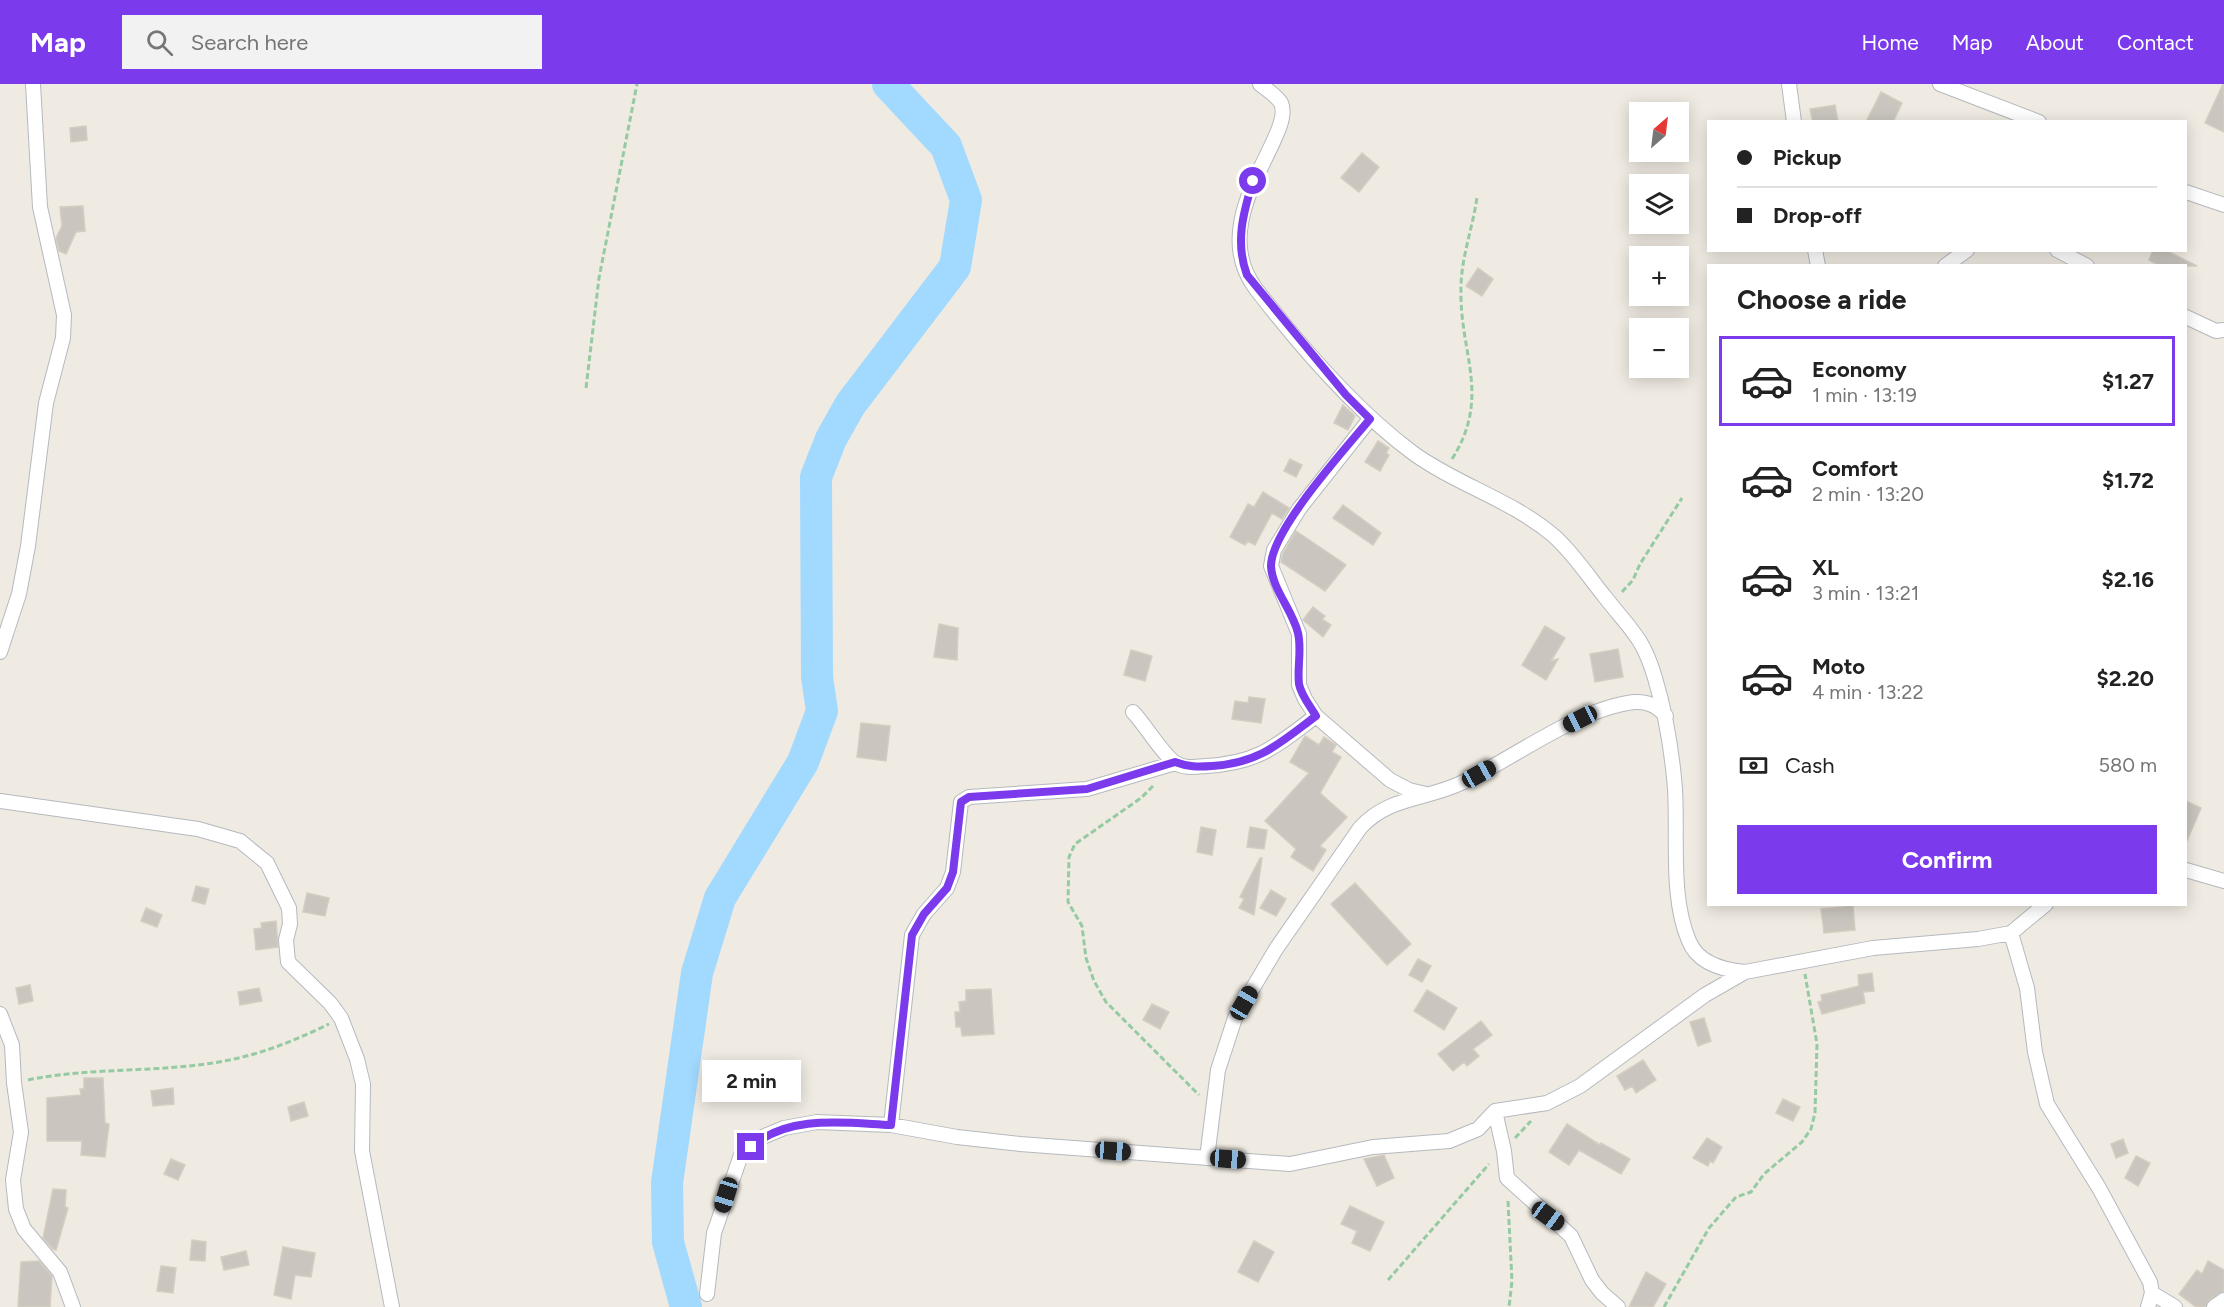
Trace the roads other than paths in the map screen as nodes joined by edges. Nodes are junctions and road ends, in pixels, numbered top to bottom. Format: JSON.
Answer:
{"nodes":[{"id":1,"x":33,"y":84,"type":"edge"},
{"id":2,"x":1260,"y":84,"type":"edge"},
{"id":3,"x":1789,"y":84,"type":"edge"},
{"id":4,"x":1940,"y":84,"type":"edge"},
{"id":5,"x":1794,"y":120,"type":"edge"},
{"id":6,"x":2033,"y":120,"type":"edge"},
{"id":7,"x":2187,"y":192,"type":"edge"},
{"id":8,"x":2224,"y":205,"type":"edge"},
{"id":9,"x":1963,"y":252,"type":"edge"},
{"id":10,"x":2061,"y":252,"type":"edge"},
{"id":11,"x":1948,"y":264,"type":"edge"},
{"id":12,"x":2082,"y":264,"type":"edge"},
{"id":13,"x":2187,"y":317,"type":"edge"},
{"id":14,"x":2224,"y":330,"type":"edge"},
{"id":15,"x":1370,"y":419,"type":"junction"},
{"id":16,"x":0,"y":652,"type":"edge"},
{"id":17,"x":1133,"y":712,"type":"dead end"},
{"id":18,"x":1316,"y":716,"type":"junction"},
{"id":19,"x":1666,"y":716,"type":"junction"},
{"id":20,"x":1169,"y":764,"type":"junction"},
{"id":21,"x":1428,"y":794,"type":"junction"},
{"id":22,"x":0,"y":801,"type":"edge"},
{"id":23,"x":2187,"y":870,"type":"edge"},
{"id":24,"x":2224,"y":881,"type":"edge"},
{"id":25,"x":2044,"y":906,"type":"edge"},
{"id":26,"x":2011,"y":933,"type":"junction"},
{"id":27,"x":1745,"y":972,"type":"junction"},
{"id":28,"x":0,"y":1014,"type":"edge"},
{"id":29,"x":1495,"y":1111,"type":"junction"},
{"id":30,"x":891,"y":1125,"type":"junction"},
{"id":31,"x":1207,"y":1158,"type":"junction"},
{"id":32,"x":2152,"y":1293,"type":"junction"},
{"id":33,"x":707,"y":1294,"type":"dead end"},
{"id":34,"x":2224,"y":1300,"type":"edge"},
{"id":35,"x":73,"y":1307,"type":"edge"},
{"id":36,"x":392,"y":1307,"type":"edge"},
{"id":37,"x":1618,"y":1307,"type":"edge"},
{"id":38,"x":2148,"y":1307,"type":"edge"},
{"id":39,"x":2175,"y":1307,"type":"edge"},
{"id":40,"x":2214,"y":1307,"type":"edge"}],
"edges":[{"from":1,"to":16,"type":"street"},
{"from":2,"to":15,"type":"street"},
{"from":3,"to":5,"type":"street"},
{"from":4,"to":6,"type":"street"},
{"from":7,"to":8,"type":"street"},
{"from":9,"to":11,"type":"street"},
{"from":10,"to":12,"type":"street"},
{"from":13,"to":14,"type":"street"},
{"from":15,"to":18,"type":"street"},
{"from":15,"to":19,"type":"street"},
{"from":17,"to":20,"type":"street"},
{"from":18,"to":20,"type":"street"},
{"from":18,"to":21,"type":"street"},
{"from":19,"to":21,"type":"street"},
{"from":19,"to":27,"type":"street"},
{"from":20,"to":30,"type":"street"},
{"from":21,"to":31,"type":"street"},
{"from":22,"to":36,"type":"street"},
{"from":23,"to":24,"type":"street"},
{"from":25,"to":26,"type":"street"},
{"from":26,"to":27,"type":"street"},
{"from":26,"to":32,"type":"street"},
{"from":27,"to":29,"type":"street"},
{"from":28,"to":35,"type":"street"},
{"from":29,"to":31,"type":"street"},
{"from":29,"to":37,"type":"street"},
{"from":30,"to":31,"type":"street"},
{"from":30,"to":33,"type":"street"},
{"from":32,"to":38,"type":"street"},
{"from":32,"to":39,"type":"street"},
{"from":34,"to":40,"type":"street"}]}
